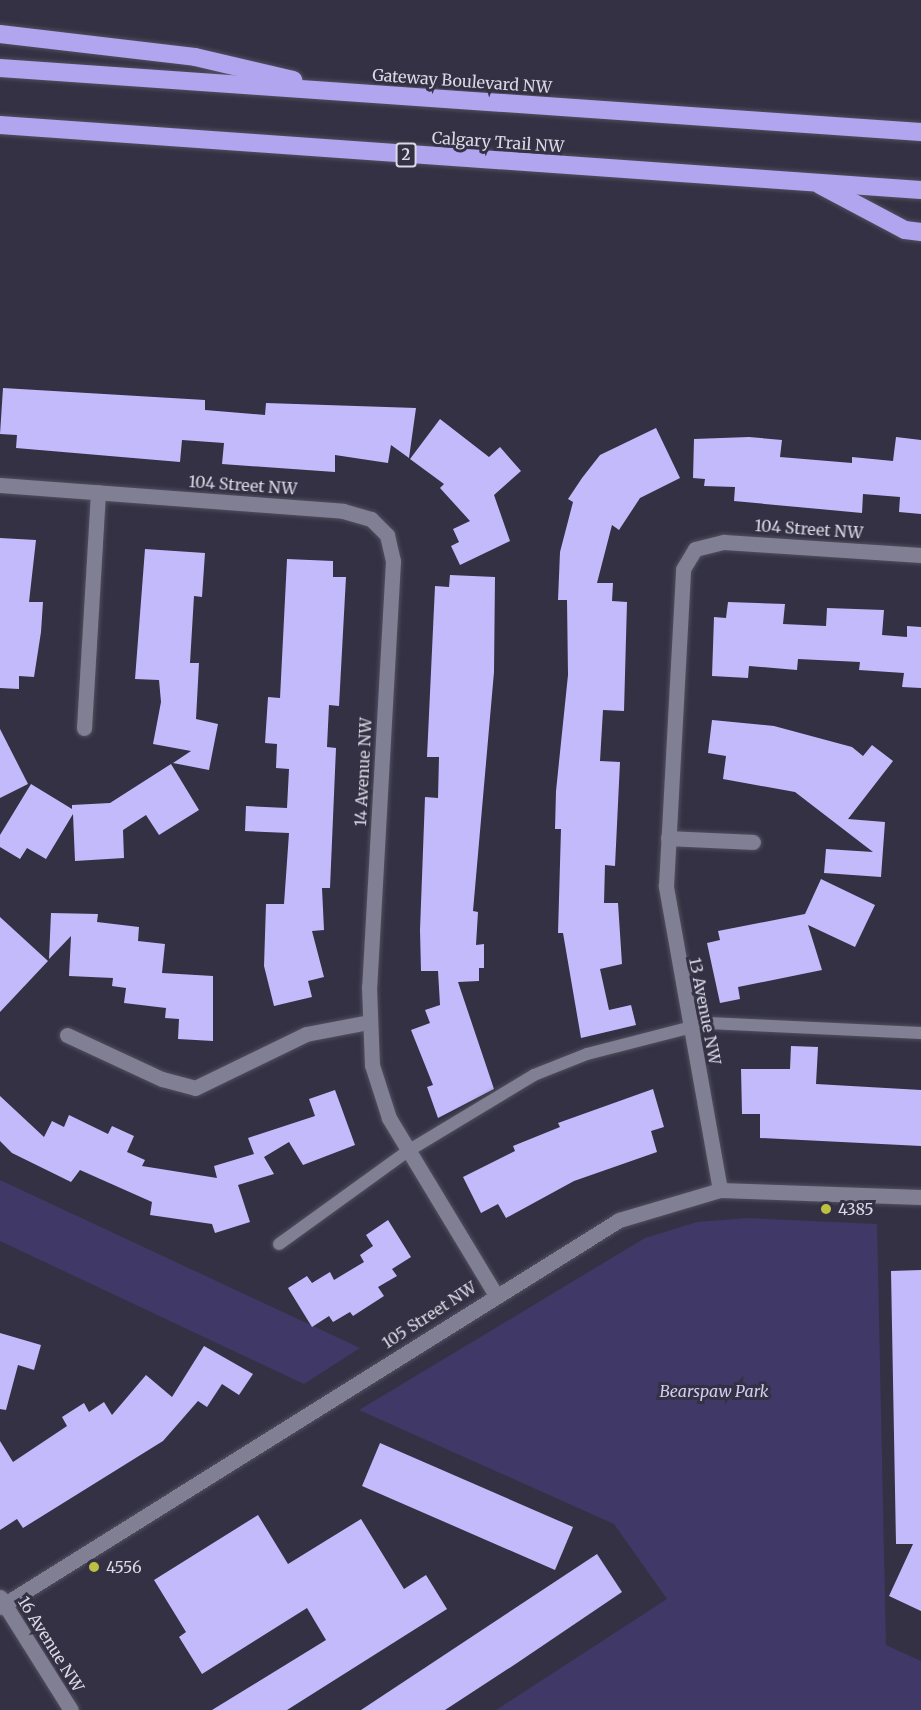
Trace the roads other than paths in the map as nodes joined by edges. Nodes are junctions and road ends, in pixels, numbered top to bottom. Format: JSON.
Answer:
{"nodes":[{"id":1,"x":0,"y":34,"type":"edge"},
{"id":2,"x":0,"y":68,"type":"edge"},
{"id":3,"x":344,"y":92,"type":"junction"},
{"id":4,"x":0,"y":125,"type":"edge"},
{"id":5,"x":921,"y":132,"type":"edge"},
{"id":6,"x":813,"y":182,"type":"junction"},
{"id":7,"x":921,"y":190,"type":"edge"},
{"id":8,"x":921,"y":232,"type":"edge"},
{"id":9,"x":0,"y":485,"type":"edge"},
{"id":10,"x":98,"y":492,"type":"junction"},
{"id":11,"x":381,"y":527,"type":"joint"},
{"id":12,"x":695,"y":549,"type":"joint"},
{"id":13,"x":921,"y":555,"type":"edge"},
{"id":14,"x":84,"y":728,"type":"dead end"},
{"id":15,"x":668,"y":838,"type":"junction"},
{"id":16,"x":753,"y":842,"type":"dead end"},
{"id":17,"x":369,"y":1022,"type":"junction"},
{"id":18,"x":690,"y":1025,"type":"junction"},
{"id":19,"x":921,"y":1033,"type":"edge"},
{"id":20,"x":67,"y":1035,"type":"dead end"},
{"id":21,"x":408,"y":1151,"type":"junction"},
{"id":22,"x":720,"y":1190,"type":"junction"},
{"id":23,"x":921,"y":1197,"type":"edge"},
{"id":24,"x":279,"y":1244,"type":"dead end"},
{"id":25,"x":495,"y":1294,"type":"junction"},
{"id":26,"x":2,"y":1602,"type":"edge"},
{"id":27,"x":71,"y":1710,"type":"edge"}],
"edges":[{"from":1,"to":3,"type":"highway"},
{"from":2,"to":3,"type":"highway","name":"Gateway Boulevard NW"},
{"from":3,"to":5,"type":"highway","name":"Gateway Boulevard NW"},
{"from":4,"to":6,"type":"highway","name":"Calgary Trail NW","number":"2"},
{"from":6,"to":7,"type":"highway","name":"Calgary Trail NW","number":"2"},
{"from":6,"to":8,"type":"highway"},
{"from":9,"to":10,"type":"street","name":"104 Street NW"},
{"from":10,"to":11,"type":"street","name":"104 Street NW"},
{"from":10,"to":14,"type":"street"},
{"from":11,"to":17,"type":"street","name":"14 Avenue NW"},
{"from":12,"to":13,"type":"street","name":"104 Street NW"},
{"from":12,"to":15,"type":"street","name":"13 Avenue NW"},
{"from":15,"to":16,"type":"street"},
{"from":15,"to":18,"type":"street","name":"13 Avenue NW"},
{"from":17,"to":20,"type":"street"},
{"from":17,"to":21,"type":"street","name":"14 Avenue NW"},
{"from":18,"to":19,"type":"lane"},
{"from":18,"to":21,"type":"lane"},
{"from":18,"to":22,"type":"street","name":"13 Avenue NW"},
{"from":21,"to":24,"type":"lane"},
{"from":21,"to":25,"type":"street","name":"14 Avenue NW"},
{"from":22,"to":23,"type":"street","name":"105 Street NW"},
{"from":22,"to":25,"type":"street","name":"105 Street NW"},
{"from":25,"to":26,"type":"street","name":"105 Street NW"},
{"from":26,"to":27,"type":"street","name":"16 Avenue NW"}]}
